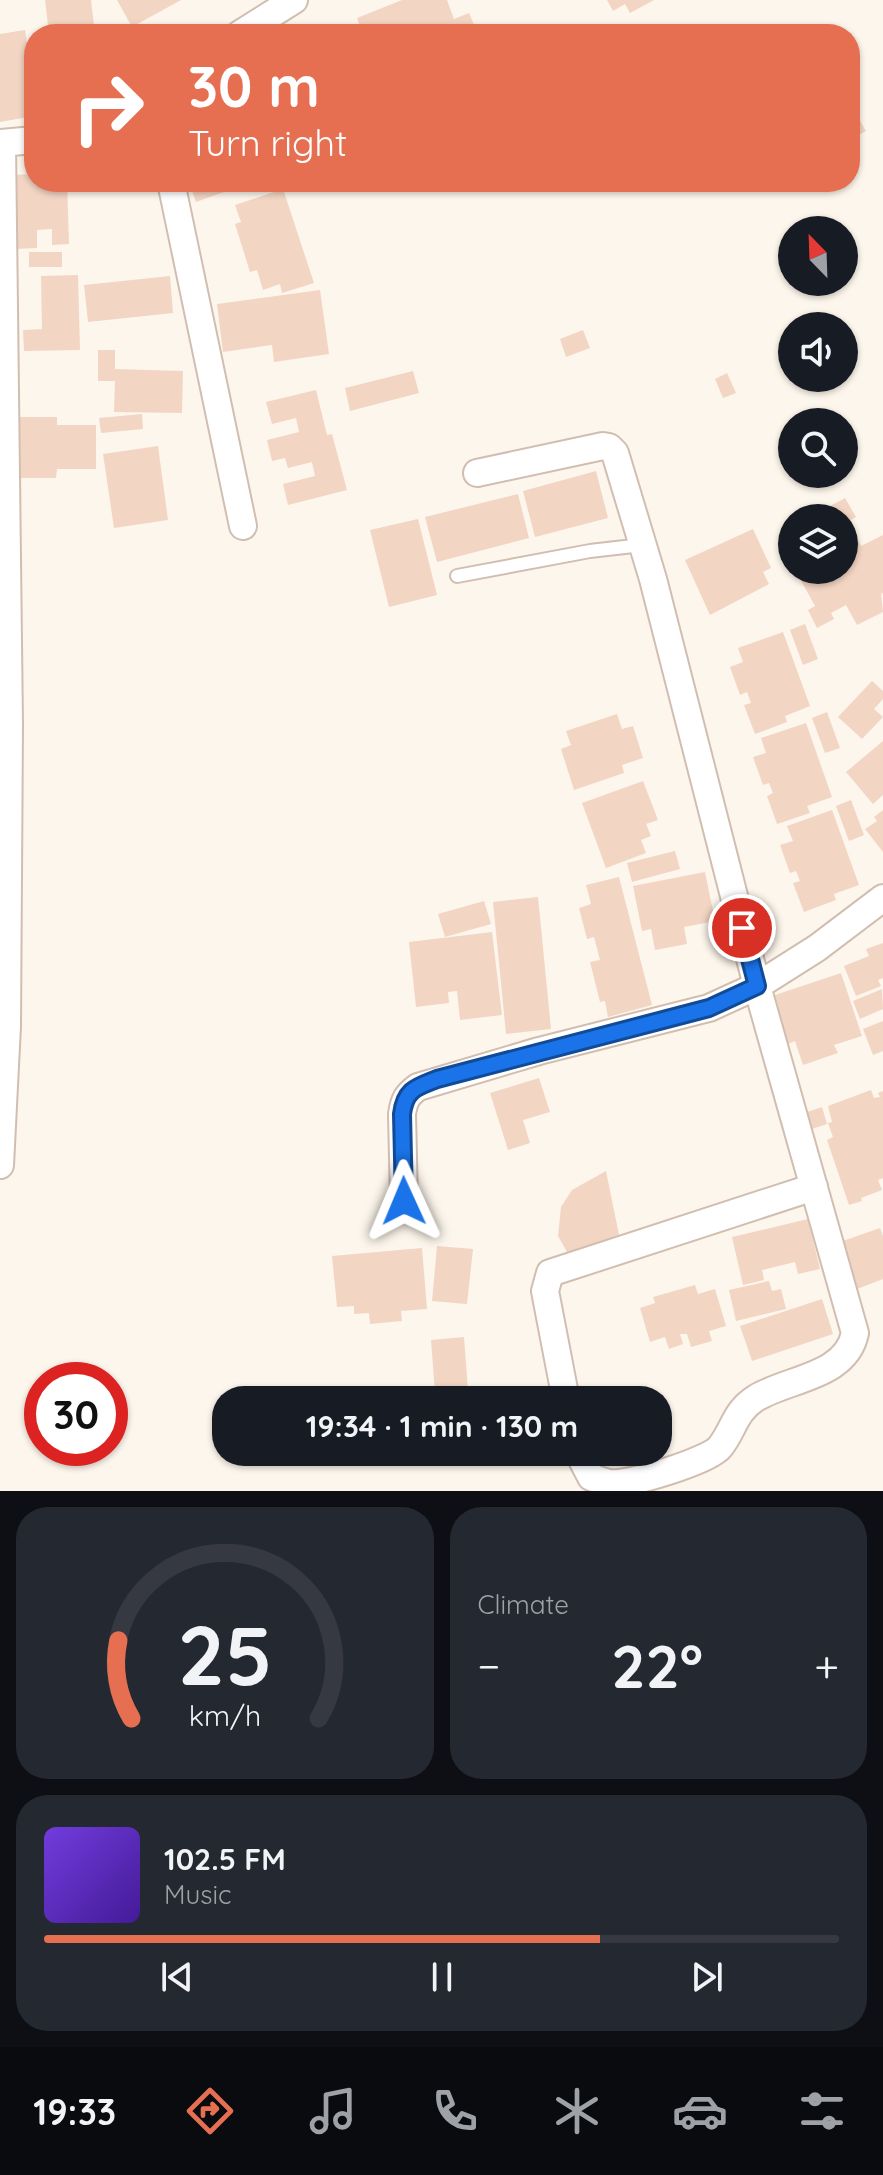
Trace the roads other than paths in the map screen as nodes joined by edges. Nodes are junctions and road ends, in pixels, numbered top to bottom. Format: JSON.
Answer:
{"nodes":[{"id":1,"x":294,"y":0,"type":"edge"},
{"id":2,"x":256,"y":24,"type":"edge"},
{"id":3,"x":24,"y":141,"type":"edge"},
{"id":4,"x":1,"y":143,"type":"edge"},
{"id":5,"x":173,"y":192,"type":"edge"},
{"id":6,"x":477,"y":473,"type":"dead end"},
{"id":7,"x":243,"y":526,"type":"dead end"},
{"id":8,"x":642,"y":545,"type":"junction"},
{"id":9,"x":457,"y":576,"type":"dead end"},
{"id":10,"x":4,"y":724,"type":"edge"},
{"id":11,"x":883,"y":898,"type":"edge"},
{"id":12,"x":757,"y":986,"type":"junction"},
{"id":13,"x":4,"y":1026,"type":"edge"},
{"id":14,"x":0,"y":1165,"type":"edge"},
{"id":15,"x":814,"y":1187,"type":"junction"},
{"id":16,"x":404,"y":1201,"type":"dead end"},
{"id":17,"x":563,"y":1386,"type":"edge"},
{"id":18,"x":585,"y":1466,"type":"edge"}],
"edges":[{"from":1,"to":2,"type":"street"},
{"from":3,"to":4,"type":"street"},
{"from":4,"to":10,"type":"street"},
{"from":5,"to":7,"type":"street"},
{"from":6,"to":8,"type":"street"},
{"from":8,"to":9,"type":"lane"},
{"from":8,"to":12,"type":"street"},
{"from":10,"to":13,"type":"street"},
{"from":11,"to":12,"type":"street"},
{"from":12,"to":15,"type":"street"},
{"from":12,"to":16,"type":"street"},
{"from":13,"to":14,"type":"street"},
{"from":15,"to":17,"type":"street"},
{"from":15,"to":18,"type":"street"}]}
